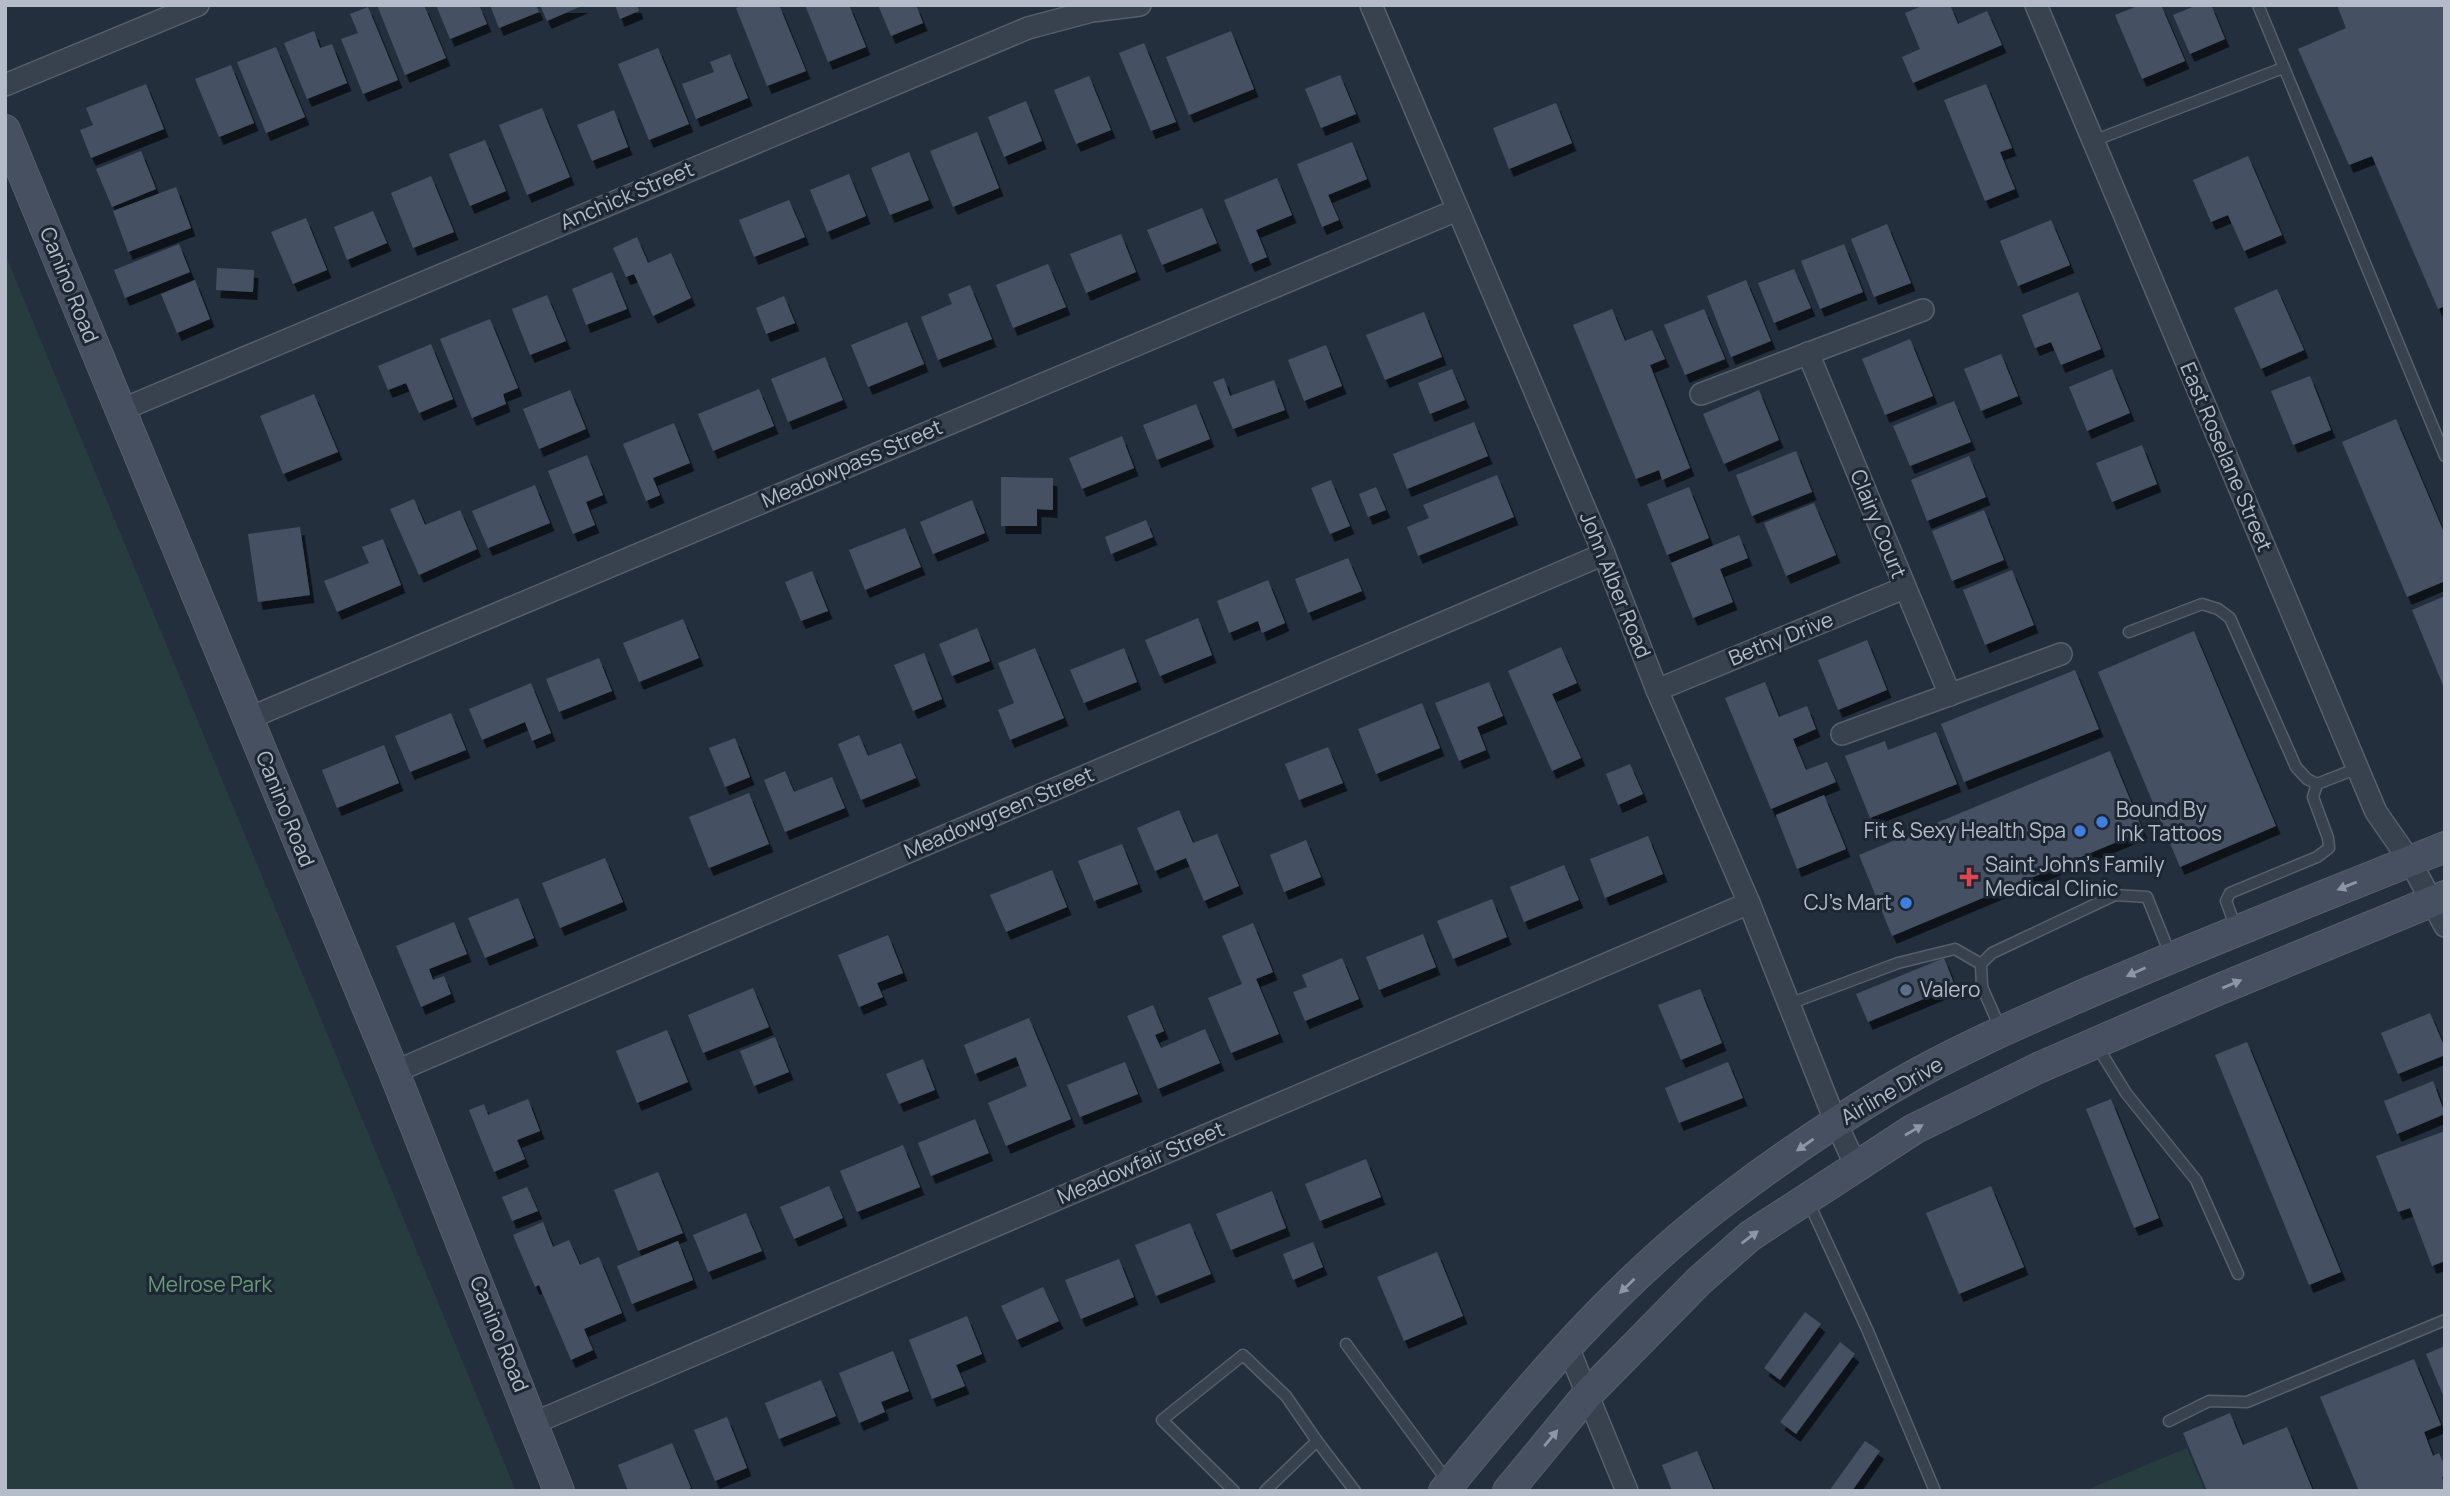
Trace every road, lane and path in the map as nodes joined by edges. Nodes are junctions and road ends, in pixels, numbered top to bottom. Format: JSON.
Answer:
{"nodes":[{"id":1,"x":198,"y":5,"type":"edge"},
{"id":2,"x":1140,"y":5,"type":"edge"},
{"id":3,"x":1371,"y":5,"type":"edge"},
{"id":4,"x":2036,"y":5,"type":"edge"},
{"id":5,"x":2258,"y":5,"type":"edge"},
{"id":6,"x":2283,"y":68,"type":"junction"},
{"id":7,"x":5,"y":85,"type":"edge"},
{"id":8,"x":5,"y":130,"type":"edge"},
{"id":9,"x":2093,"y":141,"type":"junction"},
{"id":10,"x":1457,"y":210,"type":"junction"},
{"id":11,"x":1923,"y":310,"type":"dead end"},
{"id":12,"x":1808,"y":353,"type":"junction"},
{"id":13,"x":1701,"y":394,"type":"dead end"},
{"id":14,"x":121,"y":410,"type":"junction"},
{"id":15,"x":2445,"y":456,"type":"edge"},
{"id":16,"x":1604,"y":554,"type":"junction"},
{"id":17,"x":1904,"y":588,"type":"junction"},
{"id":18,"x":2129,"y":632,"type":"dead end"},
{"id":19,"x":2061,"y":654,"type":"dead end"},
{"id":20,"x":1657,"y":690,"type":"junction"},
{"id":21,"x":1950,"y":695,"type":"junction"},
{"id":22,"x":247,"y":719,"type":"junction"},
{"id":23,"x":1842,"y":734,"type":"dead end"},
{"id":24,"x":2358,"y":768,"type":"junction"},
{"id":25,"x":2317,"y":784,"type":"junction"},
{"id":26,"x":2445,"y":846,"type":"edge"},
{"id":27,"x":2410,"y":861,"type":"junction"},
{"id":28,"x":1749,"y":903,"type":"junction"},
{"id":29,"x":2441,"y":908,"type":"edge"},
{"id":30,"x":2236,"y":930,"type":"junction"},
{"id":31,"x":2171,"y":957,"type":"junction"},
{"id":32,"x":1981,"y":964,"type":"junction"},
{"id":33,"x":1789,"y":1004,"type":"junction"},
{"id":34,"x":2002,"y":1032,"type":"junction"},
{"id":35,"x":2095,"y":1044,"type":"junction"},
{"id":36,"x":394,"y":1072,"type":"junction"},
{"id":37,"x":1836,"y":1123,"type":"junction"},
{"id":38,"x":1856,"y":1167,"type":"junction"},
{"id":39,"x":1807,"y":1199,"type":"junction"},
{"id":40,"x":2238,"y":1274,"type":"dead end"},
{"id":41,"x":2445,"y":1320,"type":"edge"},
{"id":42,"x":1346,"y":1344,"type":"dead end"},
{"id":43,"x":1567,"y":1345,"type":"junction"},
{"id":44,"x":1587,"y":1395,"type":"junction"},
{"id":45,"x":2169,"y":1421,"type":"dead end"},
{"id":46,"x":534,"y":1423,"type":"junction"},
{"id":47,"x":1317,"y":1441,"type":"junction"},
{"id":48,"x":1447,"y":1487,"type":"edge"},
{"id":49,"x":559,"y":1491,"type":"edge"},
{"id":50,"x":1234,"y":1491,"type":"edge"},
{"id":51,"x":1265,"y":1491,"type":"edge"},
{"id":52,"x":1355,"y":1491,"type":"edge"},
{"id":53,"x":1508,"y":1491,"type":"edge"},
{"id":54,"x":1627,"y":1491,"type":"edge"},
{"id":55,"x":1935,"y":1491,"type":"edge"}],
"edges":[{"from":1,"to":7,"type":"street"},
{"from":2,"to":14,"type":"street","name":"Anchick Street"},
{"from":3,"to":10,"type":"street","name":"John Alber Road"},
{"from":4,"to":9,"type":"street","name":"East Roselane Street"},
{"from":5,"to":6,"type":"lane"},
{"from":6,"to":9,"type":"lane"},
{"from":6,"to":15,"type":"lane"},
{"from":8,"to":14,"type":"main road","name":"Canino Road"},
{"from":9,"to":24,"type":"street","name":"East Roselane Street"},
{"from":10,"to":16,"type":"street","name":"John Alber Road"},
{"from":10,"to":22,"type":"street","name":"Meadowpass Street"},
{"from":11,"to":12,"type":"street"},
{"from":12,"to":13,"type":"street"},
{"from":12,"to":17,"type":"street","name":"Clairy Court"},
{"from":14,"to":22,"type":"main road","name":"Canino Road"},
{"from":16,"to":20,"type":"street","name":"John Alber Road"},
{"from":16,"to":36,"type":"street","name":"Meadowgreen Street"},
{"from":17,"to":20,"type":"street","name":"Bethy Drive"},
{"from":17,"to":21,"type":"street","name":"Clairy Court"},
{"from":18,"to":25,"type":"lane"},
{"from":19,"to":21,"type":"street"},
{"from":20,"to":28,"type":"street","name":"John Alber Road"},
{"from":21,"to":23,"type":"street"},
{"from":22,"to":36,"type":"main road","name":"Canino Road"},
{"from":24,"to":25,"type":"lane"},
{"from":24,"to":27,"type":"street","name":"East Roselane Street"},
{"from":25,"to":30,"type":"lane"},
{"from":26,"to":27,"type":"main road","name":"Airline Drive"},
{"from":27,"to":29,"type":"street","name":"East Roselane Street"},
{"from":27,"to":30,"type":"main road","name":"Airline Drive","one_way":true},
{"from":28,"to":33,"type":"street","name":"John Alber Road"},
{"from":28,"to":46,"type":"street","name":"Meadowfair Street"},
{"from":35,"to":29,"type":"main road","name":"Airline Drive","one_way":true},
{"from":30,"to":31,"type":"main road","name":"Airline Drive"},
{"from":31,"to":32,"type":"lane"},
{"from":31,"to":34,"type":"main road","name":"Airline Drive","one_way":true},
{"from":32,"to":33,"type":"lane"},
{"from":32,"to":34,"type":"lane"},
{"from":33,"to":37,"type":"street","name":"John Alber Road"},
{"from":34,"to":37,"type":"main road","name":"Airline Drive"},
{"from":38,"to":35,"type":"main road","name":"Airline Drive","one_way":true},
{"from":35,"to":40,"type":"lane"},
{"from":36,"to":46,"type":"main road","name":"Canino Road"},
{"from":37,"to":38,"type":"street","name":"John Alber Road"},
{"from":37,"to":43,"type":"main road","name":"Airline Drive","one_way":true},
{"from":38,"to":39,"type":"main road","name":"Airline Drive"},
{"from":44,"to":39,"type":"main road","name":"Airline Drive","one_way":true},
{"from":39,"to":55,"type":"lane"},
{"from":41,"to":45,"type":"lane"},
{"from":42,"to":48,"type":"lane"},
{"from":43,"to":44,"type":"street"},
{"from":43,"to":48,"type":"main road","name":"Airline Drive"},
{"from":53,"to":44,"type":"main road","name":"Airline Drive","one_way":true},
{"from":44,"to":54,"type":"street"},
{"from":46,"to":49,"type":"main road","name":"Canino Road"},
{"from":47,"to":50,"type":"lane"},
{"from":47,"to":51,"type":"lane"},
{"from":47,"to":52,"type":"lane"}]}
